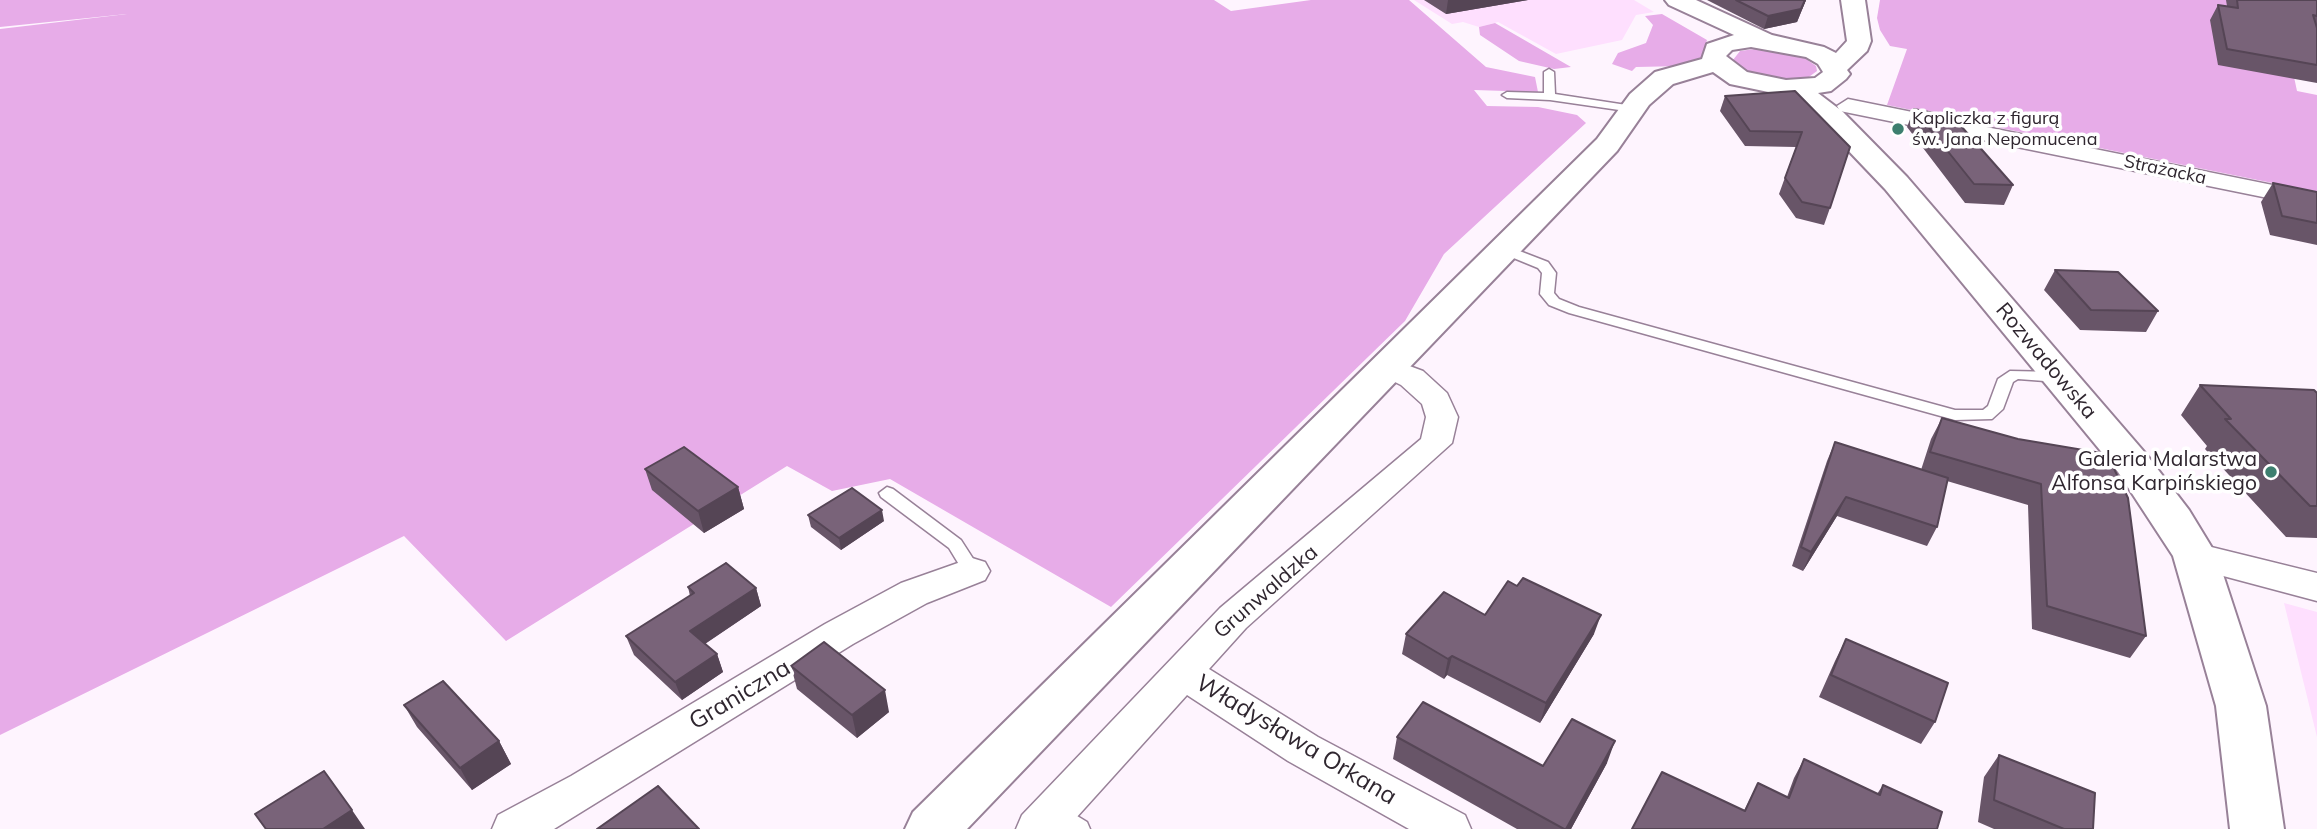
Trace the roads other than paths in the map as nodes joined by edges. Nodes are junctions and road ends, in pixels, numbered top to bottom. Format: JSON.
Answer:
{"nodes":[{"id":1,"x":1653,"y":0,"type":"edge"},
{"id":2,"x":1677,"y":0,"type":"edge"},
{"id":3,"x":1846,"y":0,"type":"edge"},
{"id":4,"x":1853,"y":0,"type":"edge"},
{"id":5,"x":1766,"y":41,"type":"junction"},
{"id":6,"x":1797,"y":46,"type":"junction"},
{"id":7,"x":1721,"y":54,"type":"junction"},
{"id":8,"x":1549,"y":72,"type":"dead end"},
{"id":9,"x":1834,"y":74,"type":"junction"},
{"id":10,"x":1739,"y":78,"type":"junction"},
{"id":11,"x":1786,"y":88,"type":"junction"},
{"id":12,"x":1507,"y":94,"type":"dead end"},
{"id":13,"x":1550,"y":97,"type":"junction"},
{"id":14,"x":1645,"y":97,"type":"junction"},
{"id":15,"x":1848,"y":106,"type":"junction"},
{"id":16,"x":1896,"y":183,"type":"junction"},
{"id":17,"x":2317,"y":201,"type":"edge"},
{"id":18,"x":1504,"y":249,"type":"junction"},
{"id":19,"x":1388,"y":367,"type":"junction"},
{"id":20,"x":2060,"y":377,"type":"junction"},
{"id":21,"x":887,"y":493,"type":"dead end"},
{"id":22,"x":2195,"y":556,"type":"junction"},
{"id":23,"x":972,"y":570,"type":"joint"},
{"id":24,"x":2317,"y":587,"type":"edge"},
{"id":25,"x":1181,"y":671,"type":"junction"},
{"id":26,"x":1057,"y":823,"type":"edge"},
{"id":27,"x":514,"y":829,"type":"edge"},
{"id":28,"x":932,"y":829,"type":"edge"},
{"id":29,"x":1449,"y":829,"type":"edge"},
{"id":30,"x":2257,"y":829,"type":"edge"}],
"edges":[{"from":1,"to":7,"type":"street"},
{"from":2,"to":5,"type":"street"},
{"from":3,"to":6,"type":"street"},
{"from":4,"to":9,"type":"street"},
{"from":5,"to":6,"type":"street"},
{"from":5,"to":7,"type":"street"},
{"from":6,"to":9,"type":"street"},
{"from":7,"to":10,"type":"street"},
{"from":7,"to":14,"type":"street"},
{"from":8,"to":13,"type":"lane"},
{"from":9,"to":11,"type":"street"},
{"from":9,"to":15,"type":"street","name":"Rozwadowska"},
{"from":10,"to":11,"type":"street"},
{"from":10,"to":14,"type":"street"},
{"from":11,"to":16,"type":"street","name":"Rozwadowska"},
{"from":12,"to":13,"type":"lane"},
{"from":13,"to":14,"type":"lane"},
{"from":14,"to":18,"type":"street"},
{"from":15,"to":16,"type":"street","name":"Rozwadowska"},
{"from":15,"to":17,"type":"street","name":"Strażacka"},
{"from":16,"to":20,"type":"street","name":"Rozwadowska"},
{"from":18,"to":19,"type":"street"},
{"from":18,"to":20,"type":"lane"},
{"from":19,"to":25,"type":"street","name":"Grunwaldzka"},
{"from":19,"to":28,"type":"street"},
{"from":20,"to":22,"type":"street","name":"Rozwadowska"},
{"from":21,"to":23,"type":"lane"},
{"from":22,"to":24,"type":"street"},
{"from":22,"to":30,"type":"street","name":"Rozwadowska"},
{"from":23,"to":27,"type":"street","name":"Graniczna"},
{"from":25,"to":26,"type":"street","name":"Grunwaldzka"},
{"from":25,"to":29,"type":"street","name":"Władysława Orkana"}]}
